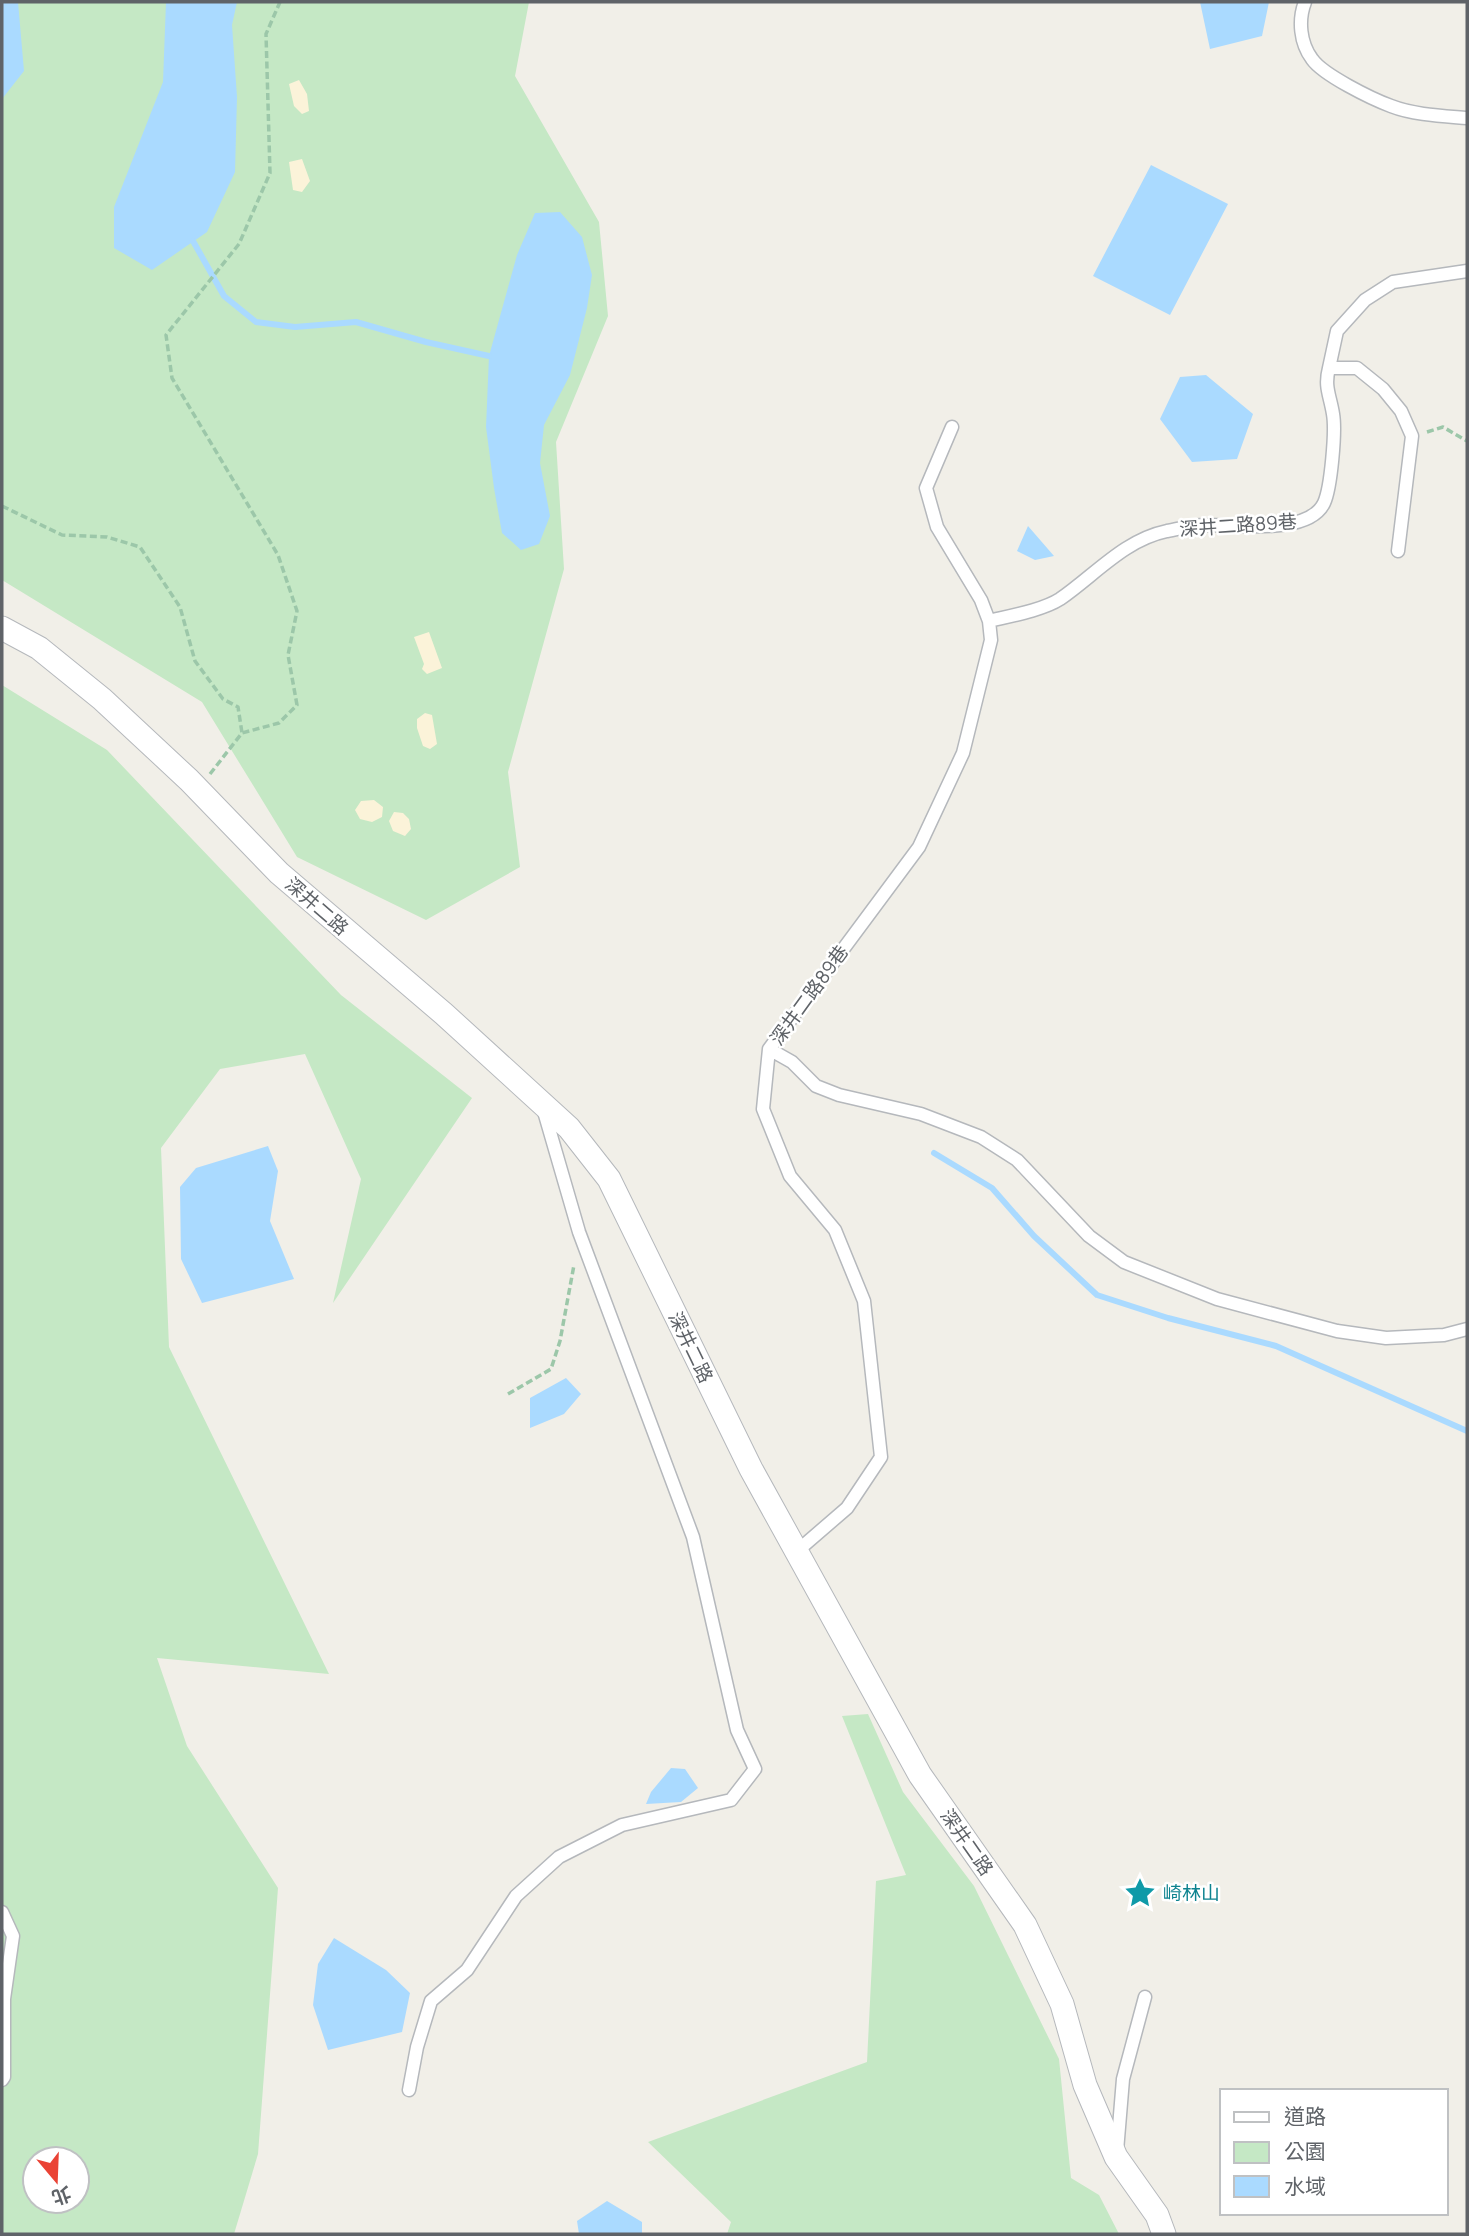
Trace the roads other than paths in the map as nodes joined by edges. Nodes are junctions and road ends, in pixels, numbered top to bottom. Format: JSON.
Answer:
{"nodes":[{"id":1,"x":1305,"y":2,"type":"edge"},
{"id":2,"x":1467,"y":118,"type":"edge"},
{"id":3,"x":1467,"y":271,"type":"edge"},
{"id":4,"x":1329,"y":368,"type":"junction"},
{"id":5,"x":952,"y":427,"type":"dead end"},
{"id":6,"x":1398,"y":551,"type":"dead end"},
{"id":7,"x":989,"y":621,"type":"junction"},
{"id":8,"x":2,"y":628,"type":"edge"},
{"id":9,"x":769,"y":1049,"type":"junction"},
{"id":10,"x":541,"y":1101,"type":"junction"},
{"id":11,"x":1467,"y":1329,"type":"edge"},
{"id":12,"x":796,"y":1552,"type":"junction"},
{"id":13,"x":2,"y":1912,"type":"edge"},
{"id":14,"x":1145,"y":1997,"type":"dead end"},
{"id":15,"x":2,"y":2080,"type":"edge"},
{"id":16,"x":409,"y":2090,"type":"dead end"},
{"id":17,"x":1116,"y":2157,"type":"junction"},
{"id":18,"x":1164,"y":2234,"type":"edge"}],
"edges":[{"from":1,"to":2,"type":"lane"},
{"from":3,"to":4,"type":"lane","name":"深井二路89巷"},
{"from":4,"to":6,"type":"lane"},
{"from":4,"to":7,"type":"lane","name":"深井二路89巷"},
{"from":5,"to":7,"type":"lane","name":"深井二路89巷"},
{"from":7,"to":9,"type":"lane","name":"深井二路89巷"},
{"from":8,"to":10,"type":"street","name":"深井二路"},
{"from":9,"to":11,"type":"lane"},
{"from":9,"to":12,"type":"lane","name":"深井二路89巷"},
{"from":10,"to":12,"type":"street","name":"深井二路"},
{"from":10,"to":16,"type":"lane"},
{"from":12,"to":17,"type":"street","name":"深井二路"},
{"from":13,"to":15,"type":"lane"},
{"from":14,"to":17,"type":"lane"},
{"from":17,"to":18,"type":"street","name":"深井二路"}]}
